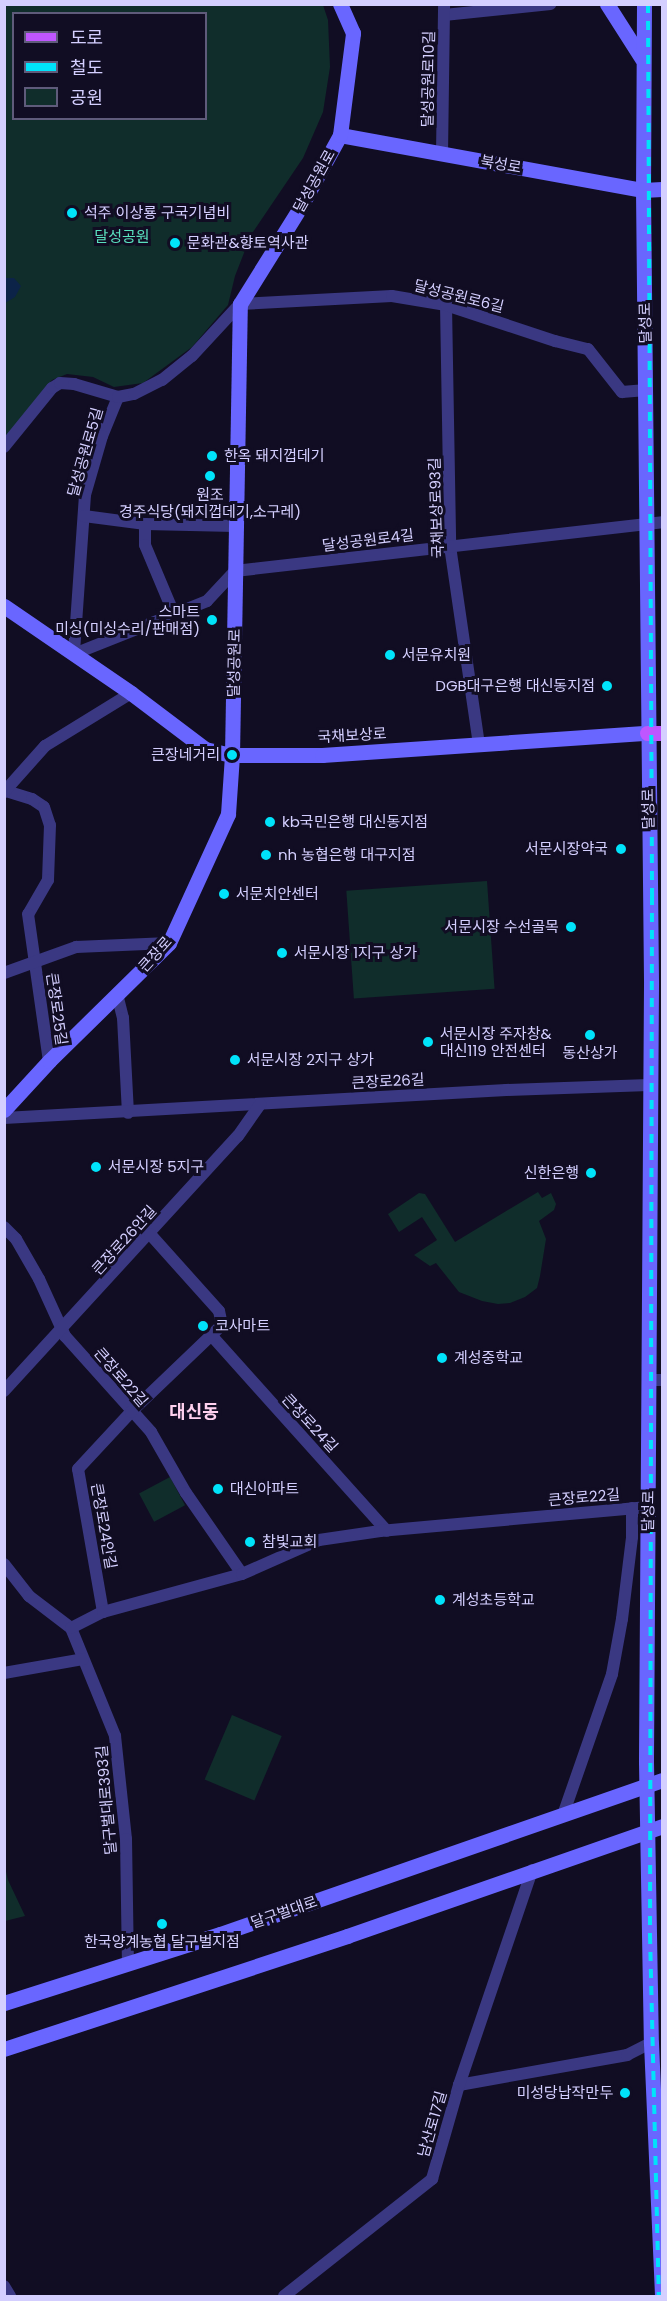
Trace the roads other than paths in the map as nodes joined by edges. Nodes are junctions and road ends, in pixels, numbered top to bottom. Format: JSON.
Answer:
{"nodes":[{"id":1,"x":340,"y":4,"type":"edge"},
{"id":2,"x":550,"y":4,"type":"edge"},
{"id":3,"x":607,"y":4,"type":"edge"},
{"id":4,"x":644,"y":4,"type":"edge"},
{"id":5,"x":444,"y":10,"type":"edge"},
{"id":6,"x":642,"y":59,"type":"junction"},
{"id":7,"x":340,"y":135,"type":"junction"},
{"id":8,"x":442,"y":154,"type":"junction"},
{"id":9,"x":663,"y":189,"type":"edge"},
{"id":10,"x":643,"y":190,"type":"junction"},
{"id":11,"x":240,"y":304,"type":"junction"},
{"id":12,"x":446,"y":305,"type":"junction"},
{"id":13,"x":646,"y":390,"type":"junction"},
{"id":14,"x":118,"y":397,"type":"junction"},
{"id":15,"x":4,"y":447,"type":"edge"},
{"id":16,"x":84,"y":516,"type":"junction"},
{"id":17,"x":663,"y":522,"type":"edge"},
{"id":18,"x":647,"y":524,"type":"junction"},
{"id":19,"x":145,"y":525,"type":"junction"},
{"id":20,"x":235,"y":526,"type":"junction"},
{"id":21,"x":450,"y":546,"type":"junction"},
{"id":22,"x":235,"y":571,"type":"junction"},
{"id":23,"x":4,"y":606,"type":"edge"},
{"id":24,"x":174,"y":614,"type":"junction"},
{"id":25,"x":75,"y":654,"type":"junction"},
{"id":26,"x":131,"y":693,"type":"junction"},
{"id":27,"x":655,"y":733,"type":"edge"},
{"id":28,"x":479,"y":746,"type":"junction"},
{"id":29,"x":232,"y":755,"type":"junction"},
{"id":30,"x":5,"y":791,"type":"edge"},
{"id":31,"x":170,"y":942,"type":"junction"},
{"id":32,"x":35,"y":962,"type":"junction"},
{"id":33,"x":4,"y":973,"type":"edge"},
{"id":34,"x":117,"y":994,"type":"junction"},
{"id":35,"x":49,"y":1061,"type":"junction"},
{"id":36,"x":649,"y":1084,"type":"junction"},
{"id":37,"x":260,"y":1104,"type":"junction"},
{"id":38,"x":4,"y":1110,"type":"edge"},
{"id":39,"x":128,"y":1113,"type":"junction"},
{"id":40,"x":4,"y":1118,"type":"edge"},
{"id":41,"x":4,"y":1227,"type":"edge"},
{"id":42,"x":150,"y":1234,"type":"junction"},
{"id":43,"x":62,"y":1330,"type":"junction"},
{"id":44,"x":211,"y":1335,"type":"junction"},
{"id":45,"x":657,"y":1380,"type":"edge"},
{"id":46,"x":4,"y":1391,"type":"edge"},
{"id":47,"x":130,"y":1412,"type":"junction"},
{"id":48,"x":648,"y":1507,"type":"junction"},
{"id":49,"x":632,"y":1508,"type":"junction"},
{"id":50,"x":387,"y":1531,"type":"junction"},
{"id":51,"x":4,"y":1564,"type":"edge"},
{"id":52,"x":242,"y":1574,"type":"junction"},
{"id":53,"x":104,"y":1612,"type":"junction"},
{"id":54,"x":71,"y":1628,"type":"junction"},
{"id":55,"x":83,"y":1659,"type":"junction"},
{"id":56,"x":4,"y":1673,"type":"edge"},
{"id":57,"x":663,"y":1780,"type":"edge"},
{"id":58,"x":646,"y":1785,"type":"junction"},
{"id":59,"x":563,"y":1815,"type":"junction"},
{"id":60,"x":655,"y":1828,"type":"edge"},
{"id":61,"x":532,"y":1870,"type":"junction"},
{"id":62,"x":128,"y":1964,"type":"junction"},
{"id":63,"x":4,"y":2003,"type":"edge"},
{"id":64,"x":657,"y":2042,"type":"edge"},
{"id":65,"x":4,"y":2049,"type":"edge"},
{"id":66,"x":459,"y":2085,"type":"junction"},
{"id":67,"x":4,"y":2286,"type":"edge"},
{"id":68,"x":10,"y":2296,"type":"edge"},
{"id":69,"x":284,"y":2296,"type":"edge"},
{"id":70,"x":662,"y":2296,"type":"edge"}],
"edges":[{"from":1,"to":7,"type":"main road","name":"달성공원로"},
{"from":2,"to":5,"type":"street"},
{"from":3,"to":6,"type":"main road"},
{"from":4,"to":6,"type":"main road","name":"달성로"},
{"from":5,"to":8,"type":"street","name":"달성공원로10길"},
{"from":6,"to":10,"type":"main road","name":"달성로"},
{"from":7,"to":8,"type":"main road","name":"북성로"},
{"from":7,"to":11,"type":"main road","name":"달성공원로"},
{"from":8,"to":10,"type":"main road","name":"북성로"},
{"from":9,"to":10,"type":"main road","name":"북성로"},
{"from":10,"to":13,"type":"main road","name":"달성로"},
{"from":11,"to":12,"type":"street","name":"달성공원로6길"},
{"from":11,"to":14,"type":"street","name":"달성공원로5길"},
{"from":11,"to":20,"type":"main road","name":"달성공원로"},
{"from":12,"to":13,"type":"street","name":"달성공원로6길"},
{"from":12,"to":21,"type":"street","name":"국채보상로93길"},
{"from":13,"to":18,"type":"main road","name":"달성로"},
{"from":14,"to":15,"type":"street","name":"달성공원로5길"},
{"from":14,"to":16,"type":"street","name":"달성공원로5길"},
{"from":16,"to":19,"type":"street"},
{"from":16,"to":25,"type":"street"},
{"from":17,"to":18,"type":"street","name":"달성공원로4길"},
{"from":18,"to":21,"type":"street","name":"달성공원로4길"},
{"from":18,"to":27,"type":"main road","name":"달성로"},
{"from":19,"to":20,"type":"street"},
{"from":19,"to":24,"type":"street"},
{"from":20,"to":22,"type":"main road","name":"달성공원로"},
{"from":21,"to":22,"type":"street","name":"달성공원로4길"},
{"from":21,"to":28,"type":"street","name":"국채보상로93길"},
{"from":22,"to":24,"type":"street"},
{"from":22,"to":29,"type":"main road","name":"달성공원로"},
{"from":23,"to":25,"type":"main road","name":"국채보상로"},
{"from":24,"to":25,"type":"street"},
{"from":25,"to":26,"type":"main road","name":"국채보상로"},
{"from":26,"to":29,"type":"main road","name":"국채보상로"},
{"from":26,"to":30,"type":"street"},
{"from":27,"to":28,"type":"main road","name":"국채보상로"},
{"from":27,"to":36,"type":"main road","name":"달성로"},
{"from":28,"to":29,"type":"main road","name":"국채보상로"},
{"from":29,"to":31,"type":"main road","name":"큰장로"},
{"from":30,"to":32,"type":"street","name":"큰장로25길"},
{"from":31,"to":32,"type":"street","name":"큰장로25길"},
{"from":31,"to":34,"type":"main road","name":"큰장로"},
{"from":32,"to":33,"type":"street","name":"큰장로25길"},
{"from":32,"to":35,"type":"street","name":"큰장로25길"},
{"from":34,"to":35,"type":"main road","name":"큰장로"},
{"from":34,"to":39,"type":"street"},
{"from":35,"to":38,"type":"main road","name":"큰장로"},
{"from":36,"to":37,"type":"street","name":"큰장로26길"},
{"from":36,"to":45,"type":"main road","name":"달성로"},
{"from":37,"to":39,"type":"street","name":"큰장로26길"},
{"from":37,"to":42,"type":"street","name":"큰장로26안길"},
{"from":39,"to":40,"type":"street","name":"큰장로26길"},
{"from":41,"to":43,"type":"street","name":"큰장로22길"},
{"from":42,"to":43,"type":"street","name":"큰장로26안길"},
{"from":42,"to":44,"type":"street","name":"큰장로24안길"},
{"from":43,"to":46,"type":"street","name":"큰장로26안길"},
{"from":43,"to":47,"type":"street","name":"큰장로22길"},
{"from":44,"to":47,"type":"street","name":"큰장로24안길"},
{"from":44,"to":50,"type":"street","name":"큰장로24길"},
{"from":45,"to":48,"type":"main road","name":"달성로"},
{"from":47,"to":52,"type":"street","name":"큰장로22길"},
{"from":47,"to":53,"type":"street","name":"큰장로24안길"},
{"from":48,"to":49,"type":"street","name":"큰장로22길"},
{"from":48,"to":58,"type":"main road","name":"달성로"},
{"from":49,"to":50,"type":"street","name":"큰장로22길"},
{"from":49,"to":59,"type":"street"},
{"from":50,"to":52,"type":"street","name":"큰장로22길"},
{"from":51,"to":54,"type":"street"},
{"from":52,"to":53,"type":"street","name":"큰장로22길"},
{"from":53,"to":54,"type":"street","name":"큰장로22길"},
{"from":54,"to":55,"type":"street","name":"달구벌대로393길"},
{"from":55,"to":56,"type":"street"},
{"from":55,"to":62,"type":"street","name":"달구벌대로393길"},
{"from":57,"to":58,"type":"main road","name":"달구벌대로"},
{"from":58,"to":59,"type":"main road","name":"달구벌대로"},
{"from":58,"to":60,"type":"main road","name":"달성로"},
{"from":59,"to":62,"type":"main road","name":"달구벌대로"},
{"from":60,"to":61,"type":"main road"},
{"from":60,"to":64,"type":"main road","name":"달성로"},
{"from":61,"to":65,"type":"main road"},
{"from":61,"to":66,"type":"street"},
{"from":62,"to":63,"type":"main road","name":"달구벌대로"},
{"from":64,"to":66,"type":"street","name":"남산로17길"},
{"from":64,"to":70,"type":"main road","name":"달성로"},
{"from":66,"to":69,"type":"street","name":"남산로17길"},
{"from":67,"to":68,"type":"street"}]}
